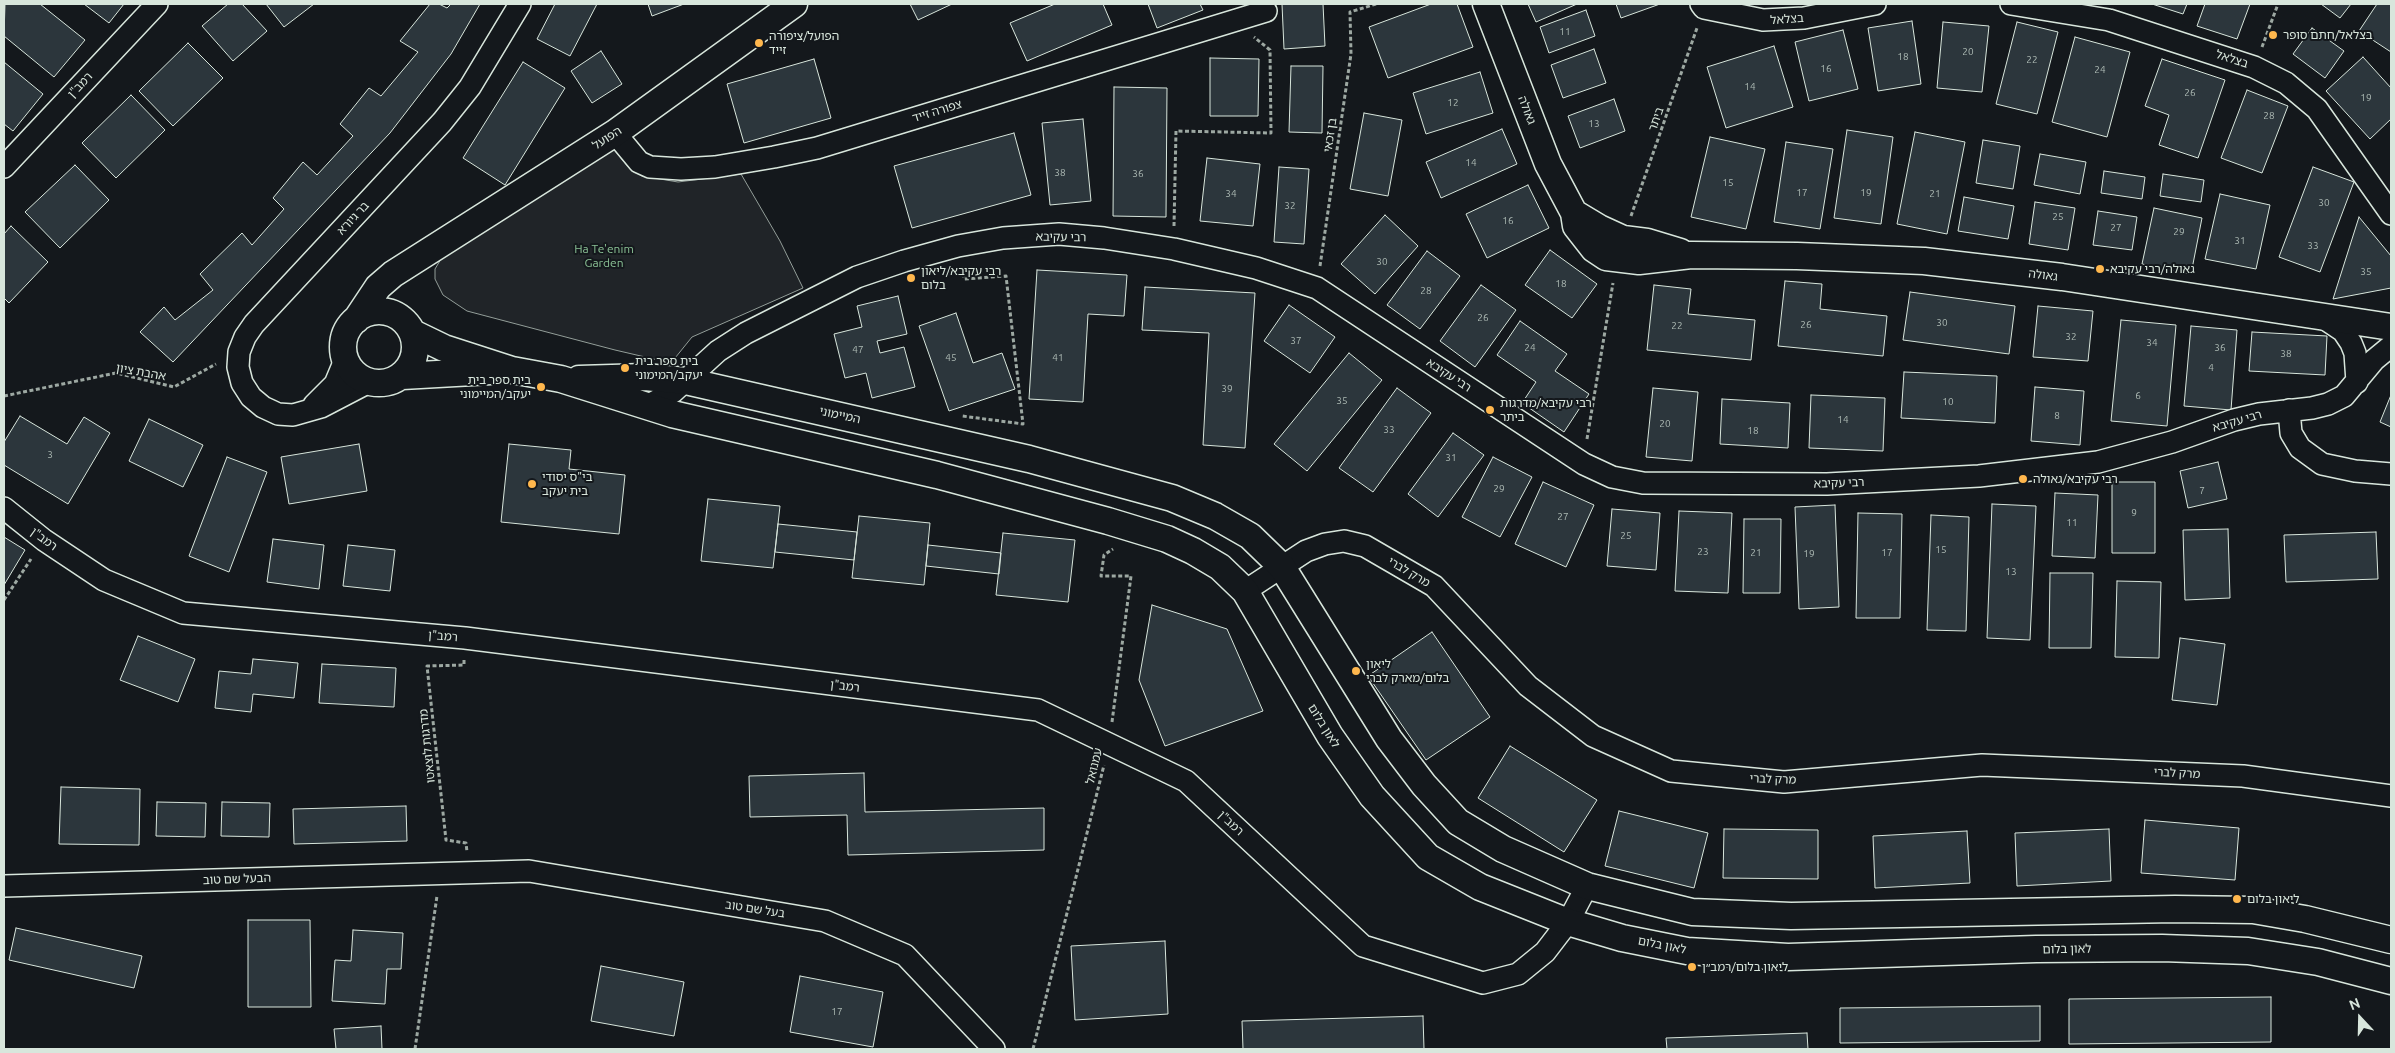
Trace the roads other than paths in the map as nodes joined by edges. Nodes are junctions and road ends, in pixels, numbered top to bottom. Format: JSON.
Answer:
{"nodes":[{"id":1,"x":157,"y":4,"type":"edge"},
{"id":2,"x":520,"y":4,"type":"edge"},
{"id":3,"x":794,"y":4,"type":"edge"},
{"id":4,"x":1486,"y":4,"type":"edge"},
{"id":5,"x":1875,"y":4,"type":"edge"},
{"id":6,"x":2011,"y":4,"type":"edge"},
{"id":7,"x":1702,"y":6,"type":"edge"},
{"id":8,"x":1266,"y":11,"type":"dead end"},
{"id":9,"x":615,"y":133,"type":"junction"},
{"id":10,"x":4,"y":167,"type":"edge"},
{"id":11,"x":2391,"y":214,"type":"edge"},
{"id":12,"x":412,"y":261,"type":"junction"},
{"id":13,"x":2318,"y":314,"type":"junction"},
{"id":14,"x":356,"y":320,"type":"junction"},
{"id":15,"x":2391,"y":327,"type":"edge"},
{"id":16,"x":410,"y":328,"type":"junction"},
{"id":17,"x":2391,"y":346,"type":"edge"},
{"id":18,"x":345,"y":360,"type":"junction"},
{"id":19,"x":512,"y":370,"type":"junction"},
{"id":20,"x":402,"y":376,"type":"junction"},
{"id":21,"x":561,"y":379,"type":"junction"},
{"id":22,"x":686,"y":381,"type":"junction"},
{"id":23,"x":369,"y":382,"type":"junction"},
{"id":24,"x":2357,"y":382,"type":"junction"},
{"id":25,"x":646,"y":407,"type":"junction"},
{"id":26,"x":2290,"y":410,"type":"junction"},
{"id":27,"x":293,"y":415,"type":"junction"},
{"id":28,"x":2391,"y":474,"type":"edge"},
{"id":29,"x":4,"y":508,"type":"edge"},
{"id":30,"x":1108,"y":520,"type":"joint"},
{"id":31,"x":1282,"y":567,"type":"junction"},
{"id":32,"x":1244,"y":591,"type":"junction"},
{"id":33,"x":2391,"y":796,"type":"edge"},
{"id":34,"x":470,"y":872,"type":"joint"},
{"id":35,"x":4,"y":886,"type":"edge"},
{"id":36,"x":1586,"y":886,"type":"junction"},
{"id":37,"x":1568,"y":922,"type":"junction"},
{"id":38,"x":2391,"y":940,"type":"edge"},
{"id":39,"x":2391,"y":981,"type":"edge"},
{"id":40,"x":994,"y":1049,"type":"edge"}],
"edges":[{"from":1,"to":10,"type":"street","name":"רמב\"ן"},
{"from":2,"to":27,"type":"street","name":"בר גיורא"},
{"from":3,"to":9,"type":"street","name":"הפועל"},
{"from":4,"to":13,"type":"street","name":"גאולה"},
{"from":5,"to":7,"type":"street","name":"בצלאל"},
{"from":6,"to":11,"type":"street","name":"בצלאל"},
{"from":8,"to":9,"type":"street","name":"צפורה זייד"},
{"from":9,"to":12,"type":"street","name":"הפועל"},
{"from":12,"to":14,"type":"street","name":"הפועל"},
{"from":12,"to":16,"type":"street"},
{"from":13,"to":15,"type":"street","name":"גאולה"},
{"from":13,"to":24,"type":"street"},
{"from":14,"to":16,"type":"street"},
{"from":14,"to":18,"type":"street"},
{"from":16,"to":19,"type":"street","name":"המיימוני"},
{"from":16,"to":20,"type":"street"},
{"from":17,"to":24,"type":"street","name":"רבי עקיבא"},
{"from":18,"to":23,"type":"street"},
{"from":18,"to":27,"type":"street"},
{"from":19,"to":20,"type":"street","name":"המיימוני"},
{"from":19,"to":21,"type":"street","name":"המיימוני"},
{"from":20,"to":23,"type":"street"},
{"from":21,"to":22,"type":"street","name":"המיימוני"},
{"from":21,"to":25,"type":"street","name":"המיימוני"},
{"from":22,"to":25,"type":"street","name":"רבי עקיבא"},
{"from":22,"to":26,"type":"street","name":"רבי עקיבא"},
{"from":22,"to":31,"type":"street","name":"המיימוני"},
{"from":23,"to":27,"type":"street","name":"בר גיורא"},
{"from":24,"to":26,"type":"street","name":"רבי עקיבא"},
{"from":25,"to":30,"type":"street","name":"המיימוני"},
{"from":26,"to":28,"type":"street"},
{"from":29,"to":37,"type":"street","name":"רמב\"ן"},
{"from":30,"to":32,"type":"street","name":"לאון בלום"},
{"from":31,"to":32,"type":"street","name":"מרק לברי"},
{"from":31,"to":33,"type":"street","name":"מרק לברי"},
{"from":31,"to":36,"type":"street"},
{"from":32,"to":37,"type":"street","name":"לאון בלום"},
{"from":34,"to":35,"type":"street","name":"הבעל שם טוב"},
{"from":34,"to":40,"type":"street","name":"בעל שם טוב"},
{"from":36,"to":37,"type":"street","name":"רמב\"ן"},
{"from":36,"to":38,"type":"street"},
{"from":37,"to":39,"type":"street","name":"לאון בלום"}]}
